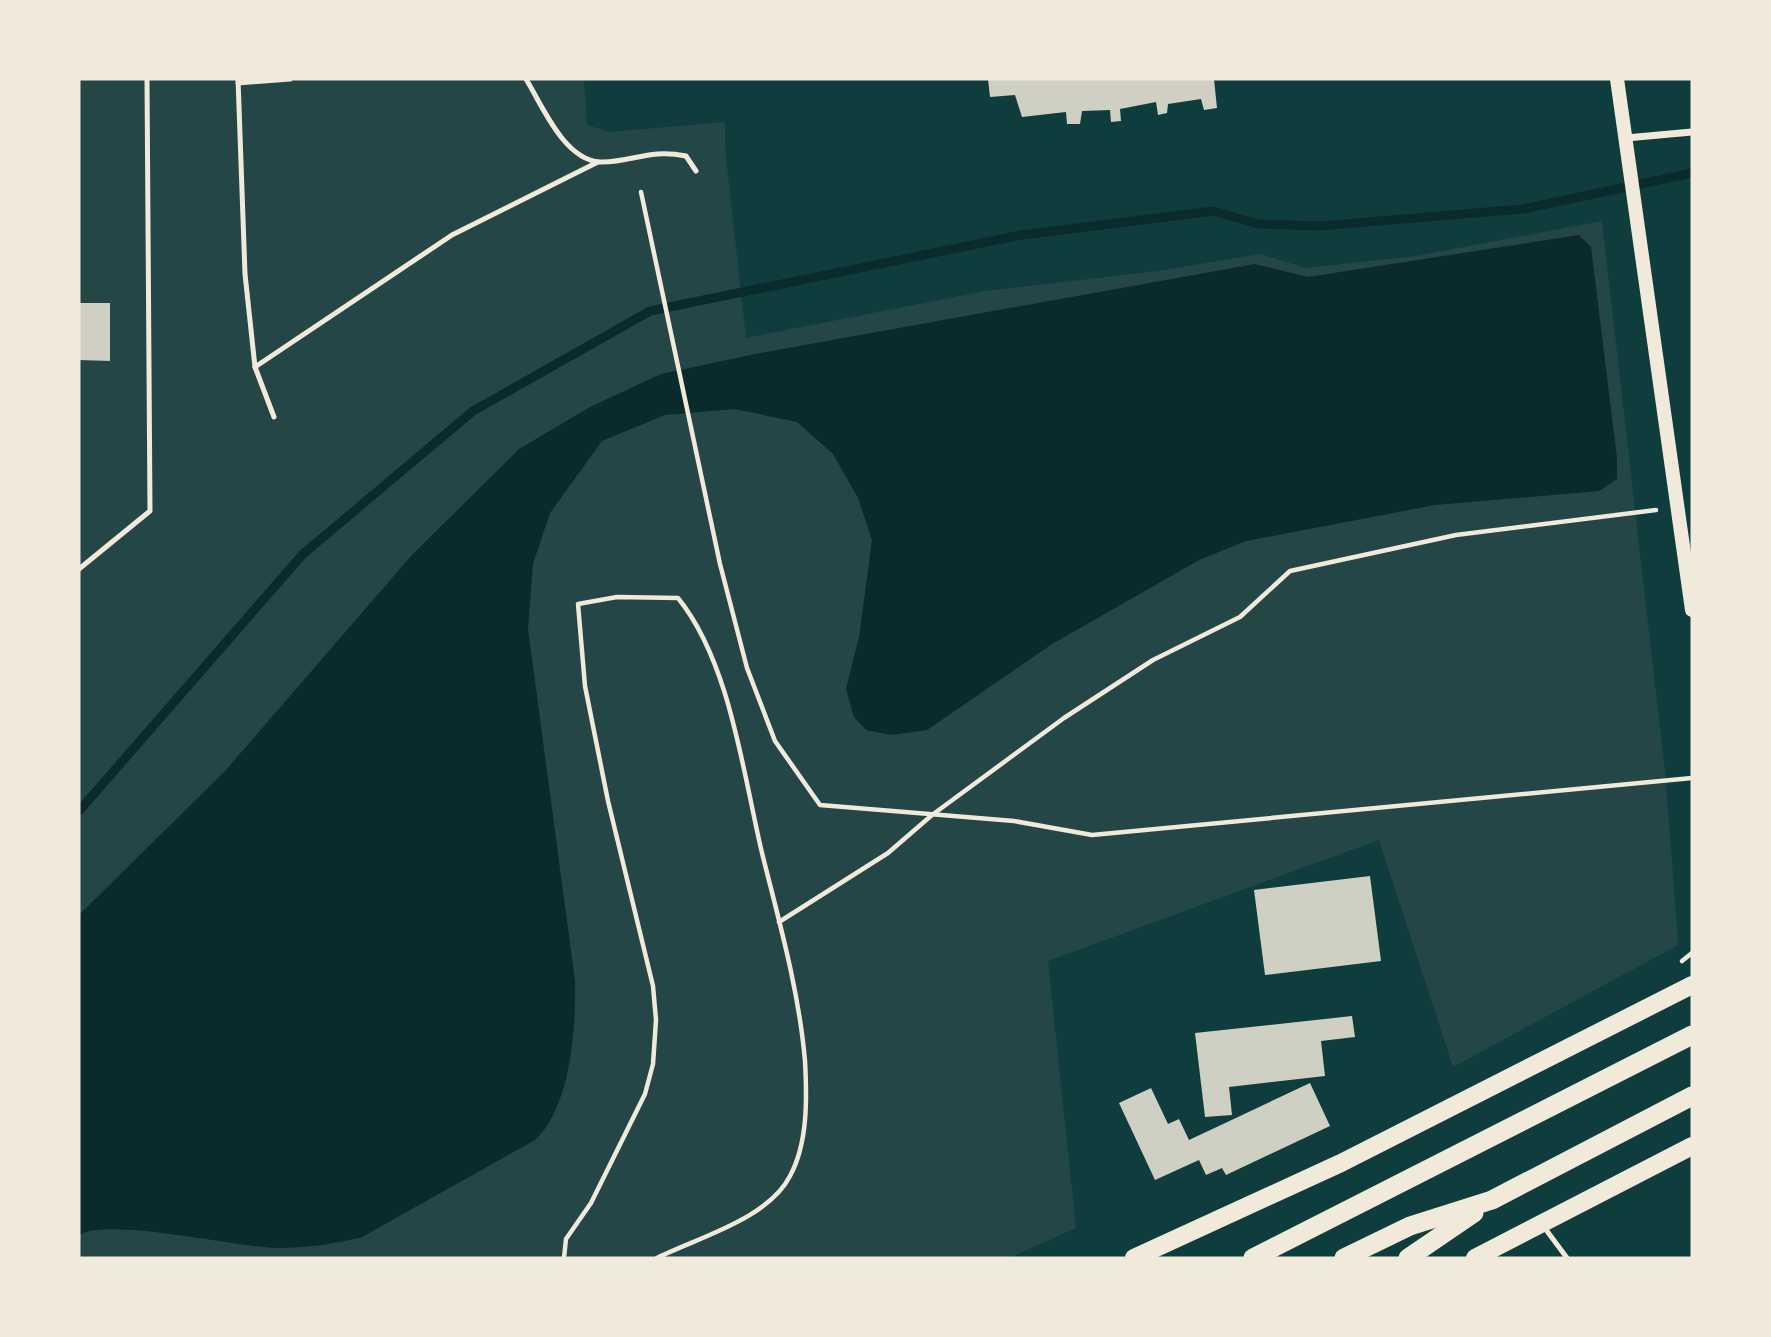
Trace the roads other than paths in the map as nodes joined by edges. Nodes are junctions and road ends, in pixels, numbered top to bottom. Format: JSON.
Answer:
{"nodes":[{"id":1,"x":147,"y":79,"type":"edge"},
{"id":2,"x":290,"y":79,"type":"edge"},
{"id":3,"x":526,"y":79,"type":"edge"},
{"id":4,"x":1617,"y":79,"type":"edge"},
{"id":5,"x":238,"y":81,"type":"edge"},
{"id":6,"x":1692,"y":132,"type":"edge"},
{"id":7,"x":1626,"y":138,"type":"junction"},
{"id":8,"x":598,"y":162,"type":"junction"},
{"id":9,"x":696,"y":171,"type":"dead end"},
{"id":10,"x":255,"y":367,"type":"junction"},
{"id":11,"x":274,"y":417,"type":"dead end"},
{"id":12,"x":79,"y":569,"type":"edge"},
{"id":13,"x":1692,"y":610,"type":"edge"},
{"id":14,"x":1689,"y":984,"type":"edge"},
{"id":15,"x":1692,"y":1035,"type":"edge"},
{"id":16,"x":1692,"y":1096,"type":"edge"},
{"id":17,"x":1692,"y":1146,"type":"edge"},
{"id":18,"x":1492,"y":1200,"type":"junction"},
{"id":19,"x":1540,"y":1222,"type":"junction"},
{"id":20,"x":1134,"y":1258,"type":"edge"},
{"id":21,"x":1253,"y":1258,"type":"edge"},
{"id":22,"x":1344,"y":1258,"type":"edge"},
{"id":23,"x":1408,"y":1258,"type":"edge"},
{"id":24,"x":1475,"y":1258,"type":"edge"},
{"id":25,"x":1567,"y":1258,"type":"edge"}],
"edges":[{"from":1,"to":12,"type":"lane"},
{"from":2,"to":5,"type":"lane"},
{"from":3,"to":8,"type":"lane"},
{"from":4,"to":7,"type":"main road"},
{"from":5,"to":10,"type":"lane"},
{"from":6,"to":7,"type":"street"},
{"from":7,"to":13,"type":"main road"},
{"from":8,"to":9,"type":"lane"},
{"from":8,"to":10,"type":"lane"},
{"from":10,"to":11,"type":"lane"},
{"from":14,"to":20,"type":"main road"},
{"from":15,"to":21,"type":"highway"},
{"from":16,"to":18,"type":"highway"},
{"from":17,"to":19,"type":"main road"},
{"from":18,"to":22,"type":"highway"},
{"from":18,"to":23,"type":"highway"},
{"from":19,"to":24,"type":"main road"},
{"from":19,"to":25,"type":"lane"}]}
